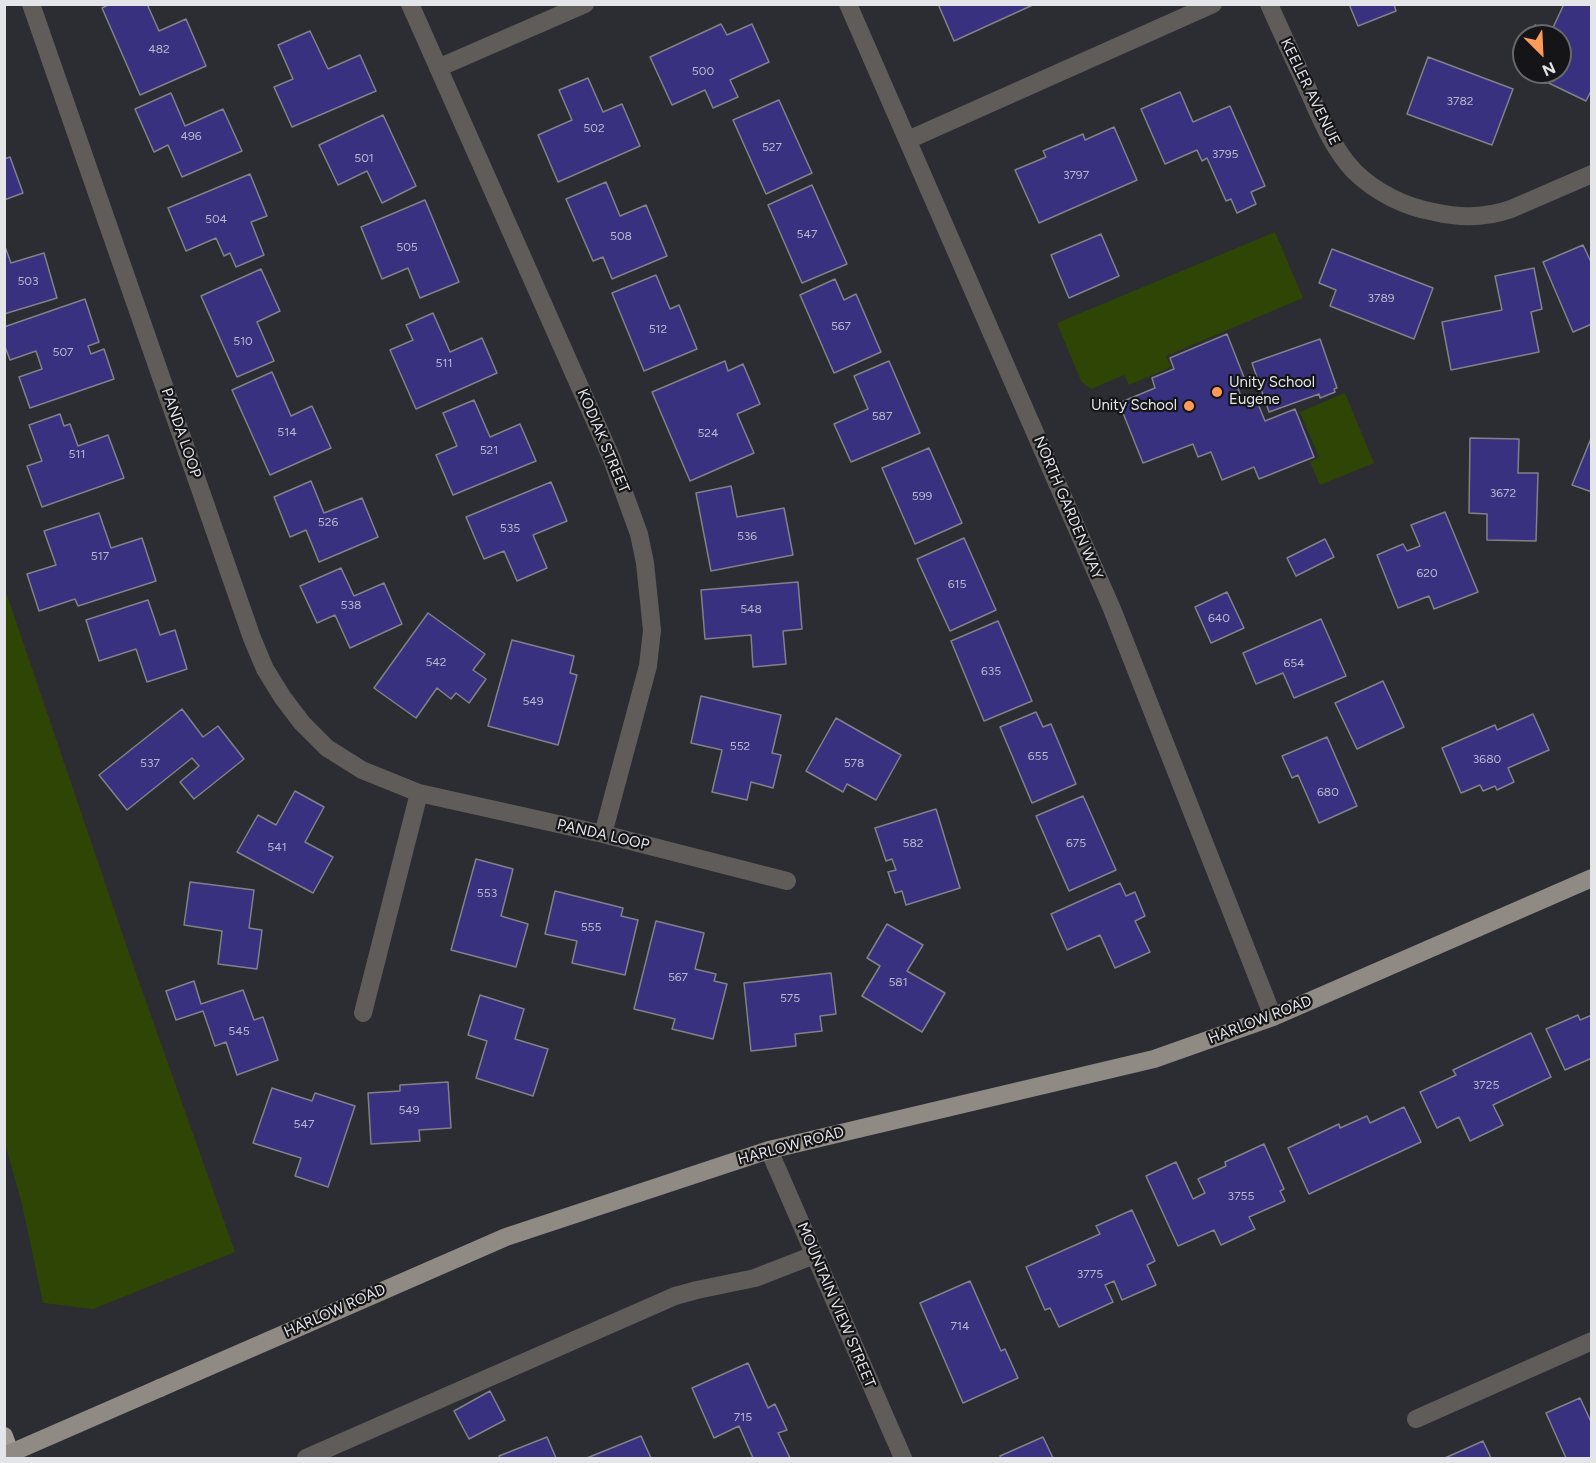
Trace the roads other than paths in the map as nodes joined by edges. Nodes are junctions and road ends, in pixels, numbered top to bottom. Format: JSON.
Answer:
{"nodes":[{"id":1,"x":31,"y":4,"type":"edge"},
{"id":2,"x":410,"y":4,"type":"edge"},
{"id":3,"x":585,"y":4,"type":"edge"},
{"id":4,"x":848,"y":4,"type":"edge"},
{"id":5,"x":1213,"y":4,"type":"edge"},
{"id":6,"x":1269,"y":4,"type":"edge"},
{"id":7,"x":438,"y":68,"type":"junction"},
{"id":8,"x":908,"y":140,"type":"junction"},
{"id":9,"x":1592,"y":174,"type":"edge"},
{"id":10,"x":419,"y":793,"type":"junction"},
{"id":11,"x":603,"y":834,"type":"junction"},
{"id":12,"x":1592,"y":878,"type":"edge"},
{"id":13,"x":787,"y":881,"type":"dead end"},
{"id":14,"x":363,"y":1013,"type":"dead end"},
{"id":15,"x":1273,"y":1017,"type":"junction"},
{"id":16,"x":769,"y":1150,"type":"junction"},
{"id":17,"x":814,"y":1255,"type":"junction"},
{"id":18,"x":1592,"y":1341,"type":"edge"},
{"id":19,"x":1416,"y":1419,"type":"dead end"},
{"id":20,"x":4,"y":1436,"type":"edge"},
{"id":21,"x":4,"y":1456,"type":"edge"},
{"id":22,"x":12,"y":1458,"type":"edge"},
{"id":23,"x":306,"y":1458,"type":"edge"},
{"id":24,"x":903,"y":1458,"type":"edge"}],
"edges":[{"from":1,"to":10,"type":"street","name":"PANDA LOOP"},
{"from":2,"to":7,"type":"street","name":"KODIAK STREET"},
{"from":3,"to":7,"type":"street"},
{"from":4,"to":8,"type":"street","name":"NORTH GARDEN WAY"},
{"from":5,"to":8,"type":"street"},
{"from":6,"to":9,"type":"street","name":"KEELER AVENUE"},
{"from":7,"to":11,"type":"street","name":"KODIAK STREET"},
{"from":8,"to":15,"type":"street","name":"NORTH GARDEN WAY"},
{"from":10,"to":11,"type":"street","name":"PANDA LOOP"},
{"from":10,"to":14,"type":"street"},
{"from":11,"to":13,"type":"street","name":"PANDA LOOP"},
{"from":12,"to":15,"type":"main road","name":"HARLOW ROAD"},
{"from":15,"to":16,"type":"main road","name":"HARLOW ROAD"},
{"from":16,"to":17,"type":"street","name":"MOUNTAIN VIEW STREET"},
{"from":16,"to":21,"type":"main road","name":"HARLOW ROAD","bridge":true},
{"from":17,"to":23,"type":"street"},
{"from":17,"to":24,"type":"street","name":"MOUNTAIN VIEW STREET"},
{"from":18,"to":19,"type":"street"},
{"from":20,"to":22,"type":"highway"}]}
